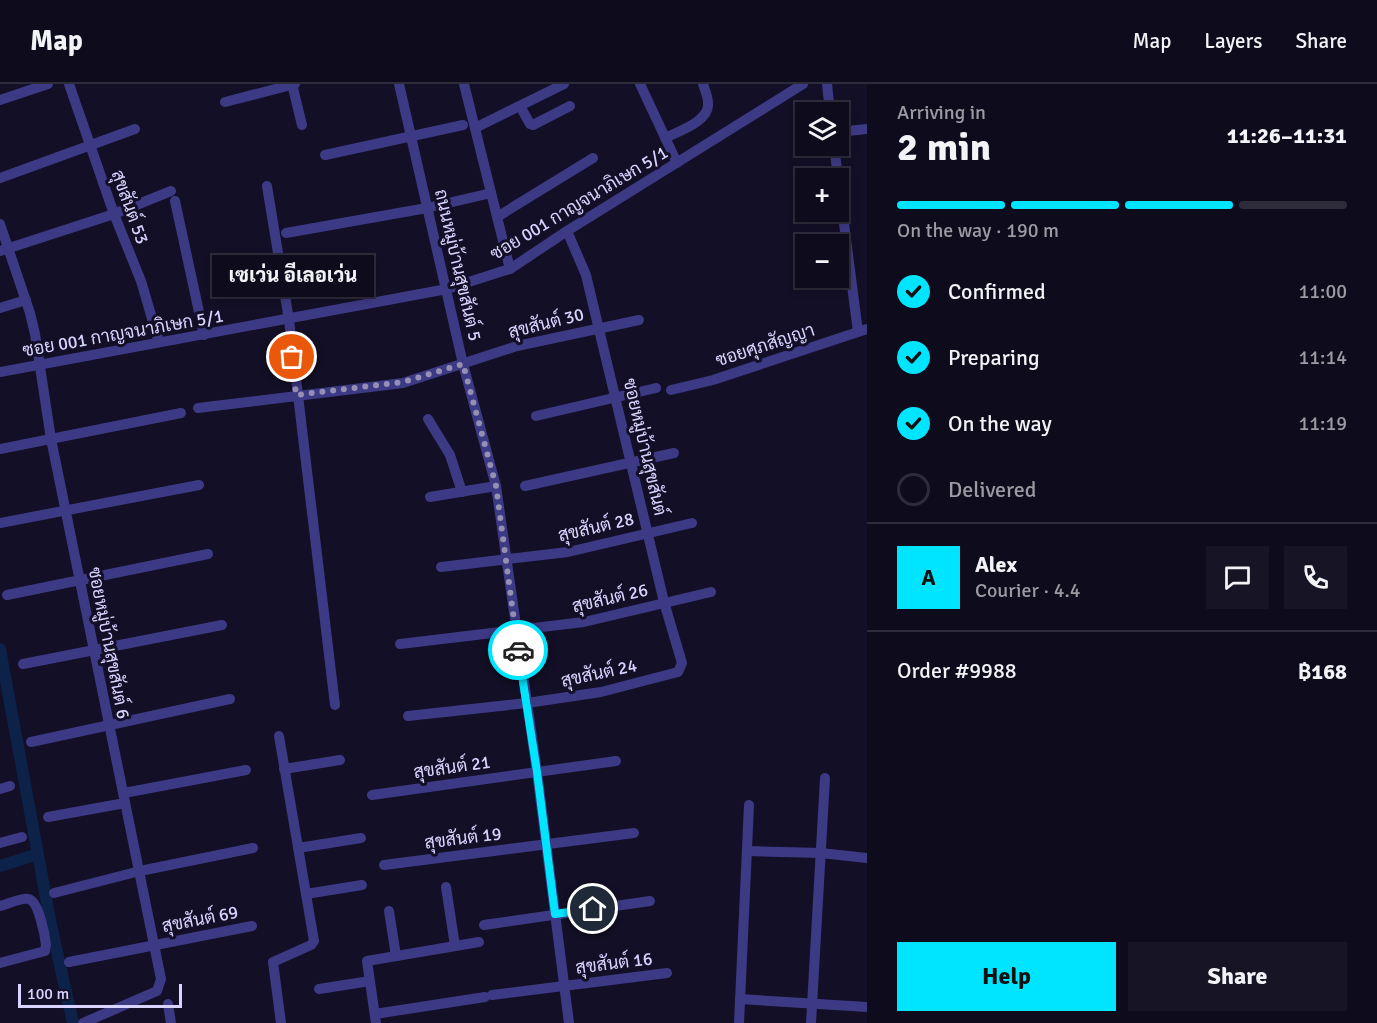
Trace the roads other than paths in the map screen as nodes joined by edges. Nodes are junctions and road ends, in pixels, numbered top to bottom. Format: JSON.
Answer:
{"nodes":[{"id":1,"x":48,"y":84,"type":"edge"},
{"id":2,"x":69,"y":84,"type":"edge"},
{"id":3,"x":293,"y":84,"type":"edge"},
{"id":4,"x":399,"y":84,"type":"edge"},
{"id":5,"x":464,"y":84,"type":"edge"},
{"id":6,"x":564,"y":84,"type":"edge"},
{"id":7,"x":640,"y":84,"type":"edge"},
{"id":8,"x":703,"y":84,"type":"edge"},
{"id":9,"x":803,"y":84,"type":"edge"},
{"id":10,"x":827,"y":84,"type":"edge"},
{"id":11,"x":0,"y":100,"type":"edge"},
{"id":12,"x":225,"y":102,"type":"dead end"},
{"id":13,"x":829,"y":102,"type":"edge"},
{"id":14,"x":520,"y":106,"type":"junction"},
{"id":15,"x":570,"y":106,"type":"dead end"},
{"id":16,"x":302,"y":125,"type":"dead end"},
{"id":17,"x":463,"y":125,"type":"dead end"},
{"id":18,"x":475,"y":128,"type":"junction"},
{"id":19,"x":135,"y":129,"type":"dead end"},
{"id":20,"x":867,"y":129,"type":"edge"},
{"id":21,"x":849,"y":131,"type":"edge"},
{"id":22,"x":412,"y":137,"type":"junction"},
{"id":23,"x":665,"y":138,"type":"junction"},
{"id":24,"x":90,"y":146,"type":"junction"},
{"id":25,"x":325,"y":155,"type":"dead end"},
{"id":26,"x":836,"y":156,"type":"edge"},
{"id":27,"x":593,"y":158,"type":"dead end"},
{"id":28,"x":677,"y":163,"type":"junction"},
{"id":29,"x":0,"y":178,"type":"edge"},
{"id":30,"x":267,"y":186,"type":"dead end"},
{"id":31,"x":491,"y":193,"type":"junction"},
{"id":32,"x":427,"y":208,"type":"junction"},
{"id":33,"x":114,"y":214,"type":"junction"},
{"id":34,"x":497,"y":217,"type":"junction"},
{"id":35,"x":0,"y":224,"type":"edge"},
{"id":36,"x":567,"y":231,"type":"junction"},
{"id":37,"x":286,"y":233,"type":"dead end"},
{"id":38,"x":4,"y":250,"type":"edge"},
{"id":39,"x":510,"y":268,"type":"junction"},
{"id":40,"x":447,"y":289,"type":"junction"},
{"id":41,"x":26,"y":300,"type":"junction"},
{"id":42,"x":0,"y":308,"type":"edge"},
{"id":43,"x":289,"y":320,"type":"junction"},
{"id":44,"x":639,"y":320,"type":"dead end"},
{"id":45,"x":599,"y":327,"type":"junction"},
{"id":46,"x":862,"y":331,"type":"edge"},
{"id":47,"x":204,"y":335,"type":"junction"},
{"id":48,"x":159,"y":342,"type":"junction"},
{"id":49,"x":463,"y":364,"type":"junction"},
{"id":50,"x":40,"y":365,"type":"junction"},
{"id":51,"x":0,"y":372,"type":"edge"},
{"id":52,"x":656,"y":388,"type":"dead end"},
{"id":53,"x":671,"y":390,"type":"dead end"},
{"id":54,"x":296,"y":395,"type":"junction"},
{"id":55,"x":617,"y":397,"type":"junction"},
{"id":56,"x":198,"y":408,"type":"dead end"},
{"id":57,"x":181,"y":413,"type":"dead end"},
{"id":58,"x":536,"y":416,"type":"dead end"},
{"id":59,"x":428,"y":419,"type":"dead end"},
{"id":60,"x":51,"y":439,"type":"junction"},
{"id":61,"x":0,"y":449,"type":"edge"},
{"id":62,"x":674,"y":453,"type":"dead end"},
{"id":63,"x":632,"y":463,"type":"junction"},
{"id":64,"x":199,"y":485,"type":"dead end"},
{"id":65,"x":496,"y":486,"type":"junction"},
{"id":66,"x":525,"y":486,"type":"dead end"},
{"id":67,"x":462,"y":492,"type":"junction"},
{"id":68,"x":430,"y":497,"type":"dead end"},
{"id":69,"x":66,"y":511,"type":"junction"},
{"id":70,"x":0,"y":523,"type":"edge"},
{"id":71,"x":692,"y":524,"type":"dead end"},
{"id":72,"x":648,"y":532,"type":"junction"},
{"id":73,"x":208,"y":554,"type":"dead end"},
{"id":74,"x":506,"y":560,"type":"junction"},
{"id":75,"x":441,"y":567,"type":"dead end"},
{"id":76,"x":80,"y":580,"type":"junction"},
{"id":77,"x":711,"y":592,"type":"dead end"},
{"id":78,"x":7,"y":595,"type":"dead end"},
{"id":79,"x":664,"y":602,"type":"junction"},
{"id":80,"x":222,"y":625,"type":"dead end"},
{"id":81,"x":515,"y":632,"type":"junction"},
{"id":82,"x":400,"y":644,"type":"dead end"},
{"id":83,"x":94,"y":651,"type":"junction"},
{"id":84,"x":23,"y":664,"type":"dead end"},
{"id":85,"x":678,"y":672,"type":"joint"},
{"id":86,"x":230,"y":699,"type":"dead end"},
{"id":87,"x":526,"y":703,"type":"junction"},
{"id":88,"x":335,"y":705,"type":"dead end"},
{"id":89,"x":408,"y":716,"type":"dead end"},
{"id":90,"x":109,"y":725,"type":"junction"},
{"id":91,"x":279,"y":736,"type":"dead end"},
{"id":92,"x":31,"y":742,"type":"dead end"},
{"id":93,"x":340,"y":760,"type":"dead end"},
{"id":94,"x":616,"y":760,"type":"dead end"},
{"id":95,"x":284,"y":769,"type":"junction"},
{"id":96,"x":246,"y":770,"type":"dead end"},
{"id":97,"x":537,"y":772,"type":"junction"},
{"id":98,"x":825,"y":778,"type":"dead end"},
{"id":99,"x":372,"y":795,"type":"dead end"},
{"id":100,"x":125,"y":798,"type":"junction"},
{"id":101,"x":749,"y":805,"type":"dead end"},
{"id":102,"x":48,"y":817,"type":"dead end"},
{"id":103,"x":634,"y":833,"type":"dead end"},
{"id":104,"x":22,"y":837,"type":"dead end"},
{"id":105,"x":361,"y":838,"type":"dead end"},
{"id":106,"x":0,"y":843,"type":"edge"},
{"id":107,"x":546,"y":844,"type":"junction"},
{"id":108,"x":253,"y":848,"type":"dead end"},
{"id":109,"x":298,"y":848,"type":"junction"},
{"id":110,"x":748,"y":851,"type":"junction"},
{"id":111,"x":821,"y":854,"type":"junction"},
{"id":112,"x":867,"y":858,"type":"edge"},
{"id":113,"x":384,"y":865,"type":"dead end"},
{"id":114,"x":140,"y":872,"type":"junction"},
{"id":115,"x":362,"y":885,"type":"dead end"},
{"id":116,"x":446,"y":887,"type":"dead end"},
{"id":117,"x":54,"y":893,"type":"dead end"},
{"id":118,"x":306,"y":894,"type":"junction"},
{"id":119,"x":650,"y":901,"type":"dead end"},
{"id":120,"x":0,"y":906,"type":"edge"},
{"id":121,"x":389,"y":911,"type":"dead end"},
{"id":122,"x":555,"y":914,"type":"junction"},
{"id":123,"x":484,"y":925,"type":"dead end"},
{"id":124,"x":252,"y":926,"type":"dead end"},
{"id":125,"x":479,"y":942,"type":"dead end"},
{"id":126,"x":154,"y":945,"type":"junction"},
{"id":127,"x":455,"y":946,"type":"junction"},
{"id":128,"x":396,"y":956,"type":"junction"},
{"id":129,"x":69,"y":962,"type":"dead end"},
{"id":130,"x":0,"y":963,"type":"edge"},
{"id":131,"x":668,"y":973,"type":"dead end"},
{"id":132,"x":370,"y":981,"type":"junction"},
{"id":133,"x":564,"y":985,"type":"junction"},
{"id":134,"x":319,"y":989,"type":"dead end"},
{"id":135,"x":740,"y":999,"type":"junction"},
{"id":136,"x":812,"y":1003,"type":"junction"},
{"id":137,"x":168,"y":1004,"type":"dead end"},
{"id":138,"x":867,"y":1007,"type":"edge"},
{"id":139,"x":375,"y":1019,"type":"edge"},
{"id":140,"x":83,"y":1023,"type":"edge"},
{"id":141,"x":171,"y":1023,"type":"edge"},
{"id":142,"x":281,"y":1023,"type":"edge"},
{"id":143,"x":569,"y":1023,"type":"edge"},
{"id":144,"x":739,"y":1023,"type":"edge"},
{"id":145,"x":811,"y":1023,"type":"edge"}],
"edges":[{"from":1,"to":11,"type":"street"},
{"from":2,"to":24,"type":"street","name":"สุขสันต์ 53"},
{"from":3,"to":12,"type":"street"},
{"from":3,"to":16,"type":"street"},
{"from":4,"to":22,"type":"street","name":"ถนนหมู่บ้านสุขสันต์ 5"},
{"from":5,"to":18,"type":"street"},
{"from":6,"to":14,"type":"street"},
{"from":7,"to":23,"type":"street"},
{"from":8,"to":23,"type":"street"},
{"from":9,"to":28,"type":"street","name":"ซอย 001 กาญจนาภิเษก 5/1"},
{"from":10,"to":13,"type":"street"},
{"from":14,"to":15,"type":"street"},
{"from":14,"to":18,"type":"street"},
{"from":17,"to":22,"type":"street"},
{"from":18,"to":31,"type":"street"},
{"from":19,"to":24,"type":"street"},
{"from":20,"to":21,"type":"street"},
{"from":22,"to":25,"type":"street"},
{"from":22,"to":32,"type":"street","name":"ถนนหมู่บ้านสุขสันต์ 5"},
{"from":23,"to":28,"type":"street"},
{"from":24,"to":29,"type":"street"},
{"from":24,"to":33,"type":"street","name":"สุขสันต์ 53"},
{"from":26,"to":46,"type":"street"},
{"from":27,"to":34,"type":"street"},
{"from":28,"to":36,"type":"street","name":"ซอย 001 กาญจนาภิเษก 5/1"},
{"from":30,"to":43,"type":"street"},
{"from":31,"to":32,"type":"street"},
{"from":31,"to":34,"type":"street"},
{"from":32,"to":37,"type":"street"},
{"from":32,"to":40,"type":"street","name":"ถนนหมู่บ้านสุขสันต์ 5"},
{"from":33,"to":38,"type":"street"},
{"from":33,"to":47,"type":"street"},
{"from":33,"to":48,"type":"street","name":"สุขสันต์ 53"},
{"from":34,"to":39,"type":"street"},
{"from":35,"to":38,"type":"street","name":"ซอยหมู่บ้านสุขสันต์ 6"},
{"from":36,"to":39,"type":"street","name":"ซอย 001 กาญจนาภิเษก 5/1"},
{"from":36,"to":45,"type":"street","name":"ซอยหมู่บ้านสุขสันต์"},
{"from":38,"to":41,"type":"street","name":"ซอยหมู่บ้านสุขสันต์ 6"},
{"from":39,"to":40,"type":"street","name":"ซอย 001 กาญจนาภิเษก 5/1"},
{"from":40,"to":43,"type":"street","name":"ซอย 001 กาญจนาภิเษก 5/1"},
{"from":40,"to":49,"type":"street","name":"ถนนหมู่บ้านสุขสันต์ 5"},
{"from":41,"to":42,"type":"street"},
{"from":41,"to":50,"type":"street","name":"ซอยหมู่บ้านสุขสันต์ 6"},
{"from":43,"to":47,"type":"street","name":"ซอย 001 กาญจนาภิเษก 5/1"},
{"from":43,"to":54,"type":"street"},
{"from":44,"to":45,"type":"street","name":"สุขสันต์ 30"},
{"from":45,"to":49,"type":"street","name":"สุขสันต์ 30"},
{"from":45,"to":55,"type":"street","name":"ซอยหมู่บ้านสุขสันต์"},
{"from":46,"to":53,"type":"street","name":"ซอยศุภสัญญา"},
{"from":47,"to":48,"type":"street","name":"ซอย 001 กาญจนาภิเษก 5/1"},
{"from":48,"to":50,"type":"street","name":"ซอย 001 กาญจนาภิเษก 5/1"},
{"from":49,"to":54,"type":"street","name":"สุขสันต์ 30"},
{"from":49,"to":65,"type":"street","name":"ถนนหมู่บ้านสุขสันต์ 5"},
{"from":50,"to":51,"type":"street","name":"ซอย 001 กาญจนาภิเษก 5/1"},
{"from":50,"to":60,"type":"street","name":"ซอยหมู่บ้านสุขสันต์ 6"},
{"from":52,"to":55,"type":"street"},
{"from":54,"to":56,"type":"street","name":"สุขสันต์ 30"},
{"from":54,"to":88,"type":"street"},
{"from":55,"to":58,"type":"street"},
{"from":55,"to":63,"type":"street","name":"ซอยหมู่บ้านสุขสันต์"},
{"from":57,"to":60,"type":"street"},
{"from":59,"to":67,"type":"street"},
{"from":60,"to":61,"type":"street"},
{"from":60,"to":69,"type":"street","name":"ซอยหมู่บ้านสุขสันต์ 6"},
{"from":62,"to":63,"type":"street"},
{"from":63,"to":66,"type":"street"},
{"from":63,"to":72,"type":"street","name":"ซอยหมู่บ้านสุขสันต์"},
{"from":64,"to":69,"type":"street"},
{"from":65,"to":67,"type":"street"},
{"from":65,"to":74,"type":"street","name":"ถนนหมู่บ้านสุขสันต์ 5"},
{"from":67,"to":68,"type":"street"},
{"from":69,"to":70,"type":"street"},
{"from":69,"to":76,"type":"street","name":"ซอยหมู่บ้านสุขสันต์ 6"},
{"from":71,"to":72,"type":"street","name":"สุขสันต์ 28"},
{"from":72,"to":74,"type":"street","name":"สุขสันต์ 28"},
{"from":72,"to":79,"type":"street","name":"ซอยหมู่บ้านสุขสันต์"},
{"from":73,"to":76,"type":"street"},
{"from":74,"to":75,"type":"street","name":"สุขสันต์ 28"},
{"from":74,"to":81,"type":"street","name":"ถนนหมู่บ้านสุขสันต์ 5"},
{"from":76,"to":78,"type":"street"},
{"from":76,"to":83,"type":"street","name":"ซอยหมู่บ้านสุขสันต์ 6"},
{"from":77,"to":79,"type":"street","name":"สุขสันต์ 26"},
{"from":79,"to":81,"type":"street","name":"สุขสันต์ 26"},
{"from":79,"to":85,"type":"street","name":"ซอยหมู่บ้านสุขสันต์"},
{"from":80,"to":83,"type":"street"},
{"from":81,"to":82,"type":"street","name":"สุขสันต์ 26"},
{"from":81,"to":87,"type":"street","name":"ถนนหมู่บ้านสุขสันต์ 5"},
{"from":83,"to":84,"type":"street"},
{"from":83,"to":90,"type":"street","name":"ซอยหมู่บ้านสุขสันต์ 6"},
{"from":85,"to":87,"type":"street","name":"สุขสันต์ 24"},
{"from":86,"to":90,"type":"street"},
{"from":87,"to":89,"type":"street","name":"สุขสันต์ 24"},
{"from":87,"to":97,"type":"street","name":"ถนนหมู่บ้านสุขสันต์ 5"},
{"from":90,"to":92,"type":"street"},
{"from":90,"to":100,"type":"street","name":"ซอยหมู่บ้านสุขสันต์ 6"},
{"from":91,"to":95,"type":"street"},
{"from":93,"to":95,"type":"street"},
{"from":94,"to":97,"type":"street","name":"สุขสันต์ 21"},
{"from":95,"to":109,"type":"street"},
{"from":96,"to":100,"type":"street"},
{"from":97,"to":99,"type":"street","name":"สุขสันต์ 21"},
{"from":97,"to":107,"type":"street","name":"ถนนหมู่บ้านสุขสันต์ 5"},
{"from":98,"to":111,"type":"street"},
{"from":100,"to":102,"type":"street"},
{"from":100,"to":114,"type":"street","name":"ซอยหมู่บ้านสุขสันต์ 6"},
{"from":101,"to":110,"type":"street"},
{"from":103,"to":107,"type":"street","name":"สุขสันต์ 19"},
{"from":104,"to":106,"type":"street"},
{"from":105,"to":109,"type":"street"},
{"from":107,"to":113,"type":"street","name":"สุขสันต์ 19"},
{"from":107,"to":122,"type":"street","name":"ถนนหมู่บ้านสุขสันต์ 5"},
{"from":108,"to":114,"type":"street"},
{"from":109,"to":118,"type":"street"},
{"from":110,"to":111,"type":"street"},
{"from":110,"to":135,"type":"street"},
{"from":111,"to":112,"type":"street"},
{"from":111,"to":136,"type":"street"},
{"from":114,"to":117,"type":"street"},
{"from":114,"to":126,"type":"street","name":"ซอยหมู่บ้านสุขสันต์ 6"},
{"from":115,"to":118,"type":"street"},
{"from":116,"to":127,"type":"street"},
{"from":118,"to":142,"type":"street"},
{"from":119,"to":122,"type":"street"},
{"from":120,"to":130,"type":"street"},
{"from":121,"to":128,"type":"street"},
{"from":122,"to":123,"type":"street"},
{"from":122,"to":133,"type":"street","name":"ถนนหมู่บ้านสุขสันต์ 5"},
{"from":124,"to":126,"type":"street","name":"สุขสันต์ 69"},
{"from":125,"to":127,"type":"street"},
{"from":126,"to":129,"type":"street","name":"สุขสันต์ 69"},
{"from":126,"to":140,"type":"street","name":"ซอยหมู่บ้านสุขสันต์ 6"},
{"from":127,"to":128,"type":"street"},
{"from":128,"to":132,"type":"street"},
{"from":131,"to":133,"type":"street","name":"สุขสันต์ 16"},
{"from":132,"to":134,"type":"street"},
{"from":132,"to":139,"type":"street"},
{"from":133,"to":139,"type":"street","name":"สุขสันต์ 16"},
{"from":133,"to":143,"type":"street","name":"ถนนหมู่บ้านสุขสันต์ 5"},
{"from":135,"to":136,"type":"street"},
{"from":135,"to":144,"type":"street"},
{"from":136,"to":138,"type":"street"},
{"from":136,"to":145,"type":"street"},
{"from":137,"to":141,"type":"street"}]}
